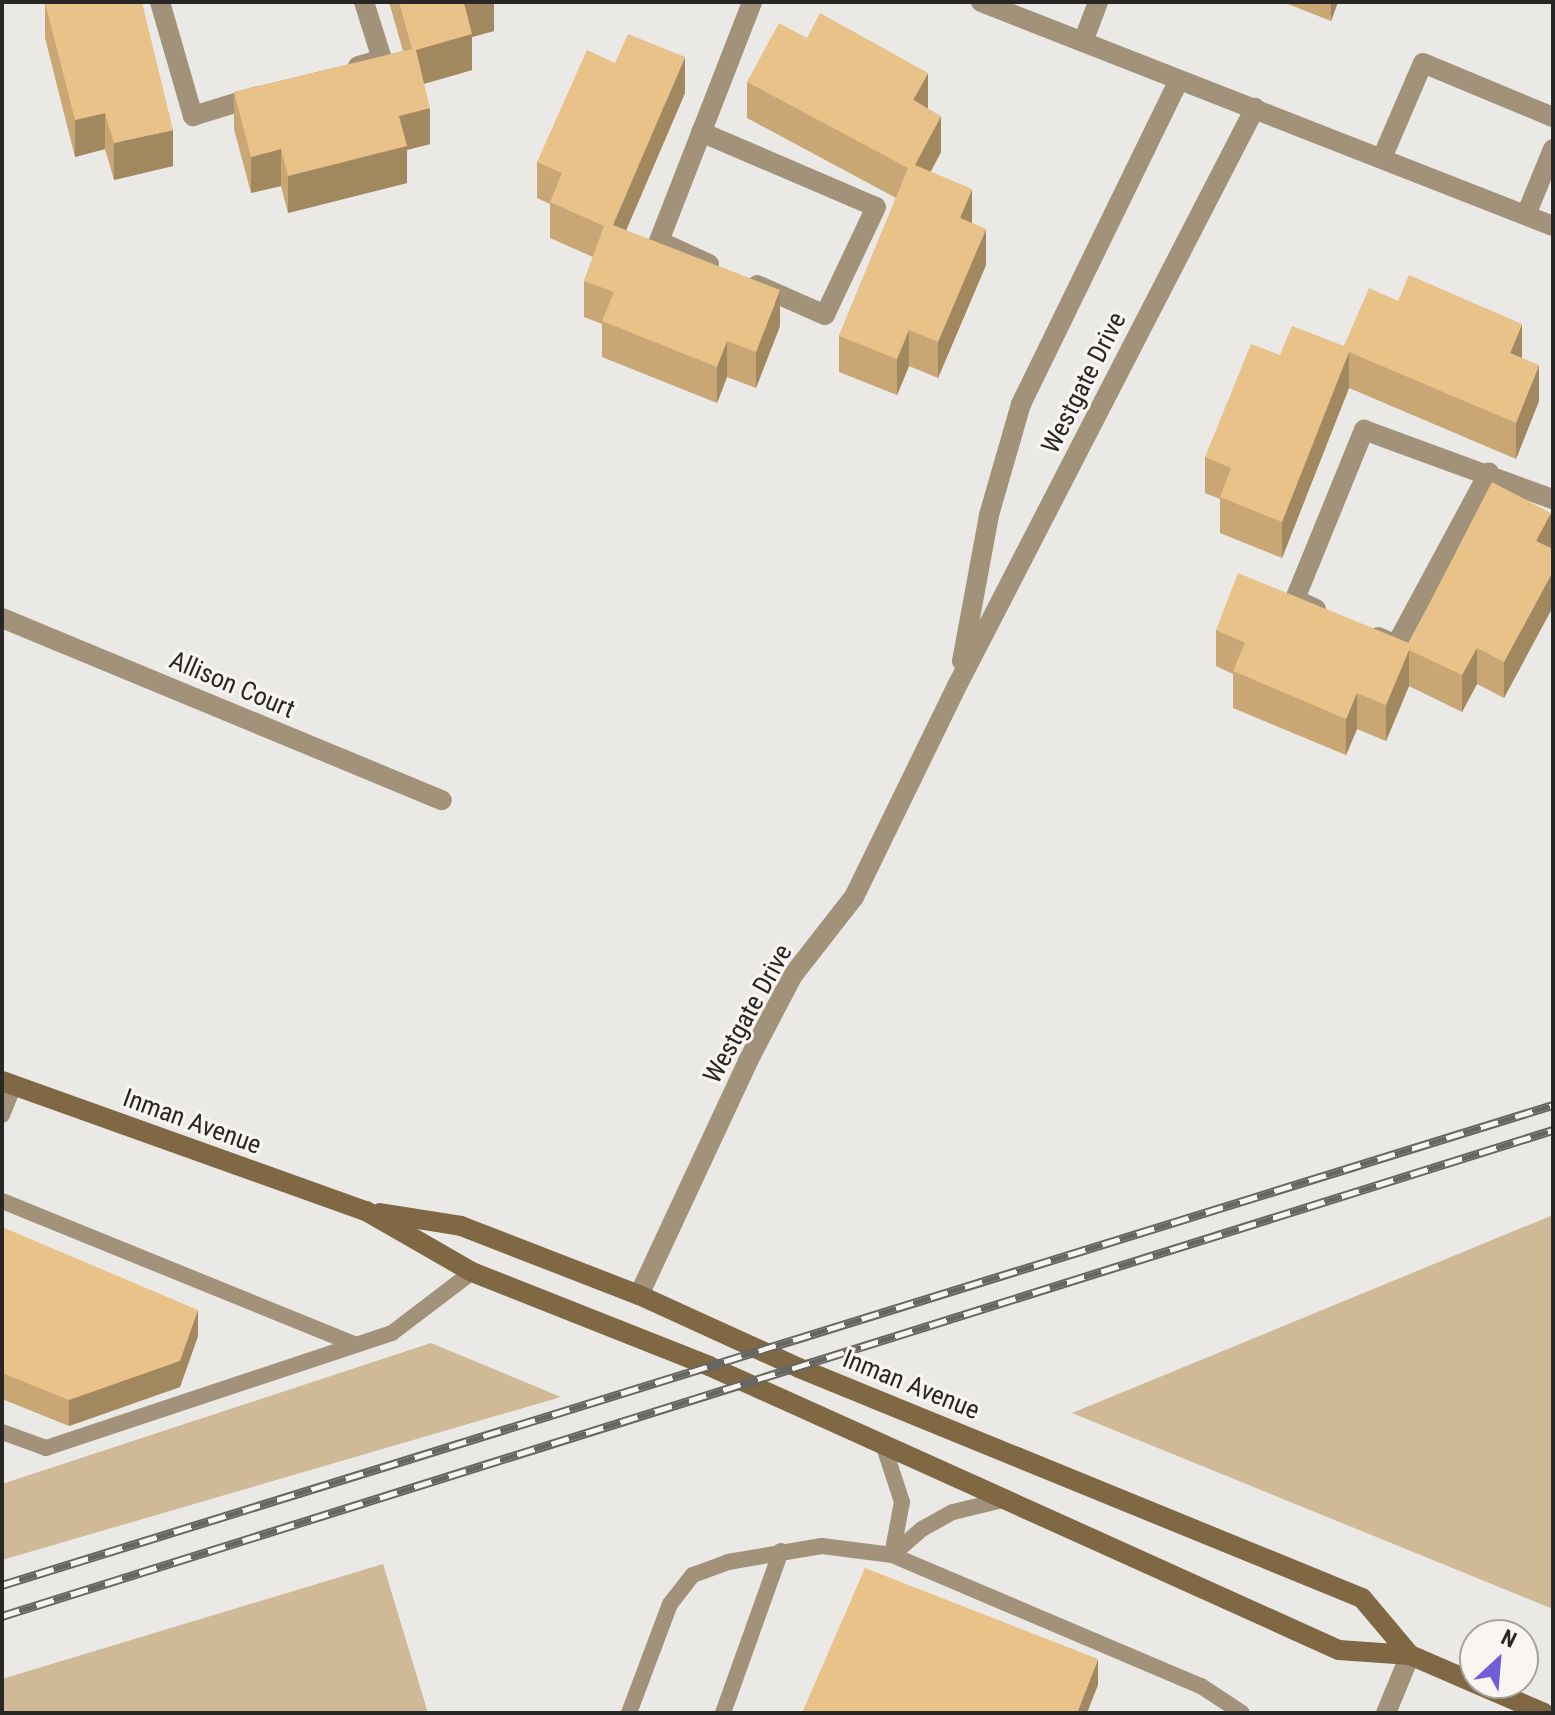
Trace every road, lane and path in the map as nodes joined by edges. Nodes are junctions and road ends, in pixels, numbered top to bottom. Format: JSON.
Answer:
{"nodes":[{"id":1,"x":160,"y":2,"type":"edge"},
{"id":2,"x":364,"y":2,"type":"edge"},
{"id":3,"x":752,"y":2,"type":"edge"},
{"id":4,"x":981,"y":2,"type":"edge"},
{"id":5,"x":1098,"y":2,"type":"edge"},
{"id":6,"x":1083,"y":42,"type":"junction"},
{"id":7,"x":338,"y":72,"type":"edge"},
{"id":8,"x":1179,"y":80,"type":"junction"},
{"id":9,"x":280,"y":89,"type":"edge"},
{"id":10,"x":1255,"y":108,"type":"junction"},
{"id":11,"x":1553,"y":117,"type":"edge"},
{"id":12,"x":701,"y":132,"type":"junction"},
{"id":13,"x":1553,"y":149,"type":"edge"},
{"id":14,"x":1382,"y":158,"type":"junction"},
{"id":15,"x":1526,"y":215,"type":"junction"},
{"id":16,"x":1553,"y":226,"type":"edge"},
{"id":17,"x":1489,"y":472,"type":"junction"},
{"id":18,"x":1553,"y":499,"type":"edge"},
{"id":19,"x":2,"y":618,"type":"edge"},
{"id":20,"x":959,"y":682,"type":"junction"},
{"id":21,"x":442,"y":800,"type":"dead end"},
{"id":22,"x":8,"y":1083,"type":"edge"},
{"id":23,"x":2,"y":1115,"type":"edge"},
{"id":24,"x":2,"y":1201,"type":"edge"},
{"id":25,"x":366,"y":1211,"type":"junction"},
{"id":26,"x":472,"y":1272,"type":"junction"},
{"id":27,"x":639,"y":1295,"type":"junction"},
{"id":28,"x":355,"y":1344,"type":"junction"},
{"id":29,"x":2,"y":1432,"type":"edge"},
{"id":30,"x":884,"y":1447,"type":"junction"},
{"id":31,"x":1003,"y":1500,"type":"junction"},
{"id":32,"x":781,"y":1551,"type":"junction"},
{"id":33,"x":892,"y":1555,"type":"junction"},
{"id":34,"x":1410,"y":1655,"type":"junction"},
{"id":35,"x":629,"y":1713,"type":"edge"},
{"id":36,"x":723,"y":1713,"type":"edge"},
{"id":37,"x":1242,"y":1713,"type":"edge"},
{"id":38,"x":1386,"y":1713,"type":"edge"},
{"id":39,"x":1544,"y":1713,"type":"edge"}],
"edges":[{"from":1,"to":9,"type":"street"},
{"from":2,"to":7,"type":"street"},
{"from":3,"to":12,"type":"street"},
{"from":4,"to":6,"type":"street"},
{"from":5,"to":6,"type":"street"},
{"from":6,"to":8,"type":"street"},
{"from":8,"to":10,"type":"street"},
{"from":8,"to":20,"type":"street","name":"Westgate Drive"},
{"from":10,"to":14,"type":"street"},
{"from":10,"to":20,"type":"street","name":"Westgate Drive"},
{"from":11,"to":14,"type":"street"},
{"from":12,"to":12,"type":"street"},
{"from":13,"to":15,"type":"street"},
{"from":14,"to":15,"type":"street"},
{"from":15,"to":16,"type":"street"},
{"from":17,"to":17,"type":"street"},
{"from":17,"to":18,"type":"street"},
{"from":19,"to":21,"type":"street","name":"Allison Court"},
{"from":20,"to":27,"type":"street","name":"Westgate Drive"},
{"from":22,"to":23,"type":"lane"},
{"from":22,"to":25,"type":"main road","name":"Inman Avenue"},
{"from":24,"to":28,"type":"lane"},
{"from":25,"to":26,"type":"main road","name":"Inman Avenue"},
{"from":25,"to":27,"type":"main road","name":"Inman Avenue"},
{"from":26,"to":28,"type":"lane"},
{"from":26,"to":30,"type":"main road","name":"Inman Avenue"},
{"from":27,"to":34,"type":"main road","name":"Inman Avenue"},
{"from":28,"to":29,"type":"lane"},
{"from":30,"to":31,"type":"main road","name":"Inman Avenue"},
{"from":30,"to":33,"type":"lane"},
{"from":31,"to":33,"type":"lane"},
{"from":31,"to":34,"type":"main road","name":"Inman Avenue"},
{"from":32,"to":33,"type":"lane"},
{"from":32,"to":35,"type":"lane"},
{"from":32,"to":36,"type":"lane"},
{"from":33,"to":37,"type":"lane"},
{"from":34,"to":38,"type":"street"},
{"from":34,"to":39,"type":"main road","name":"Inman Avenue"}]}
